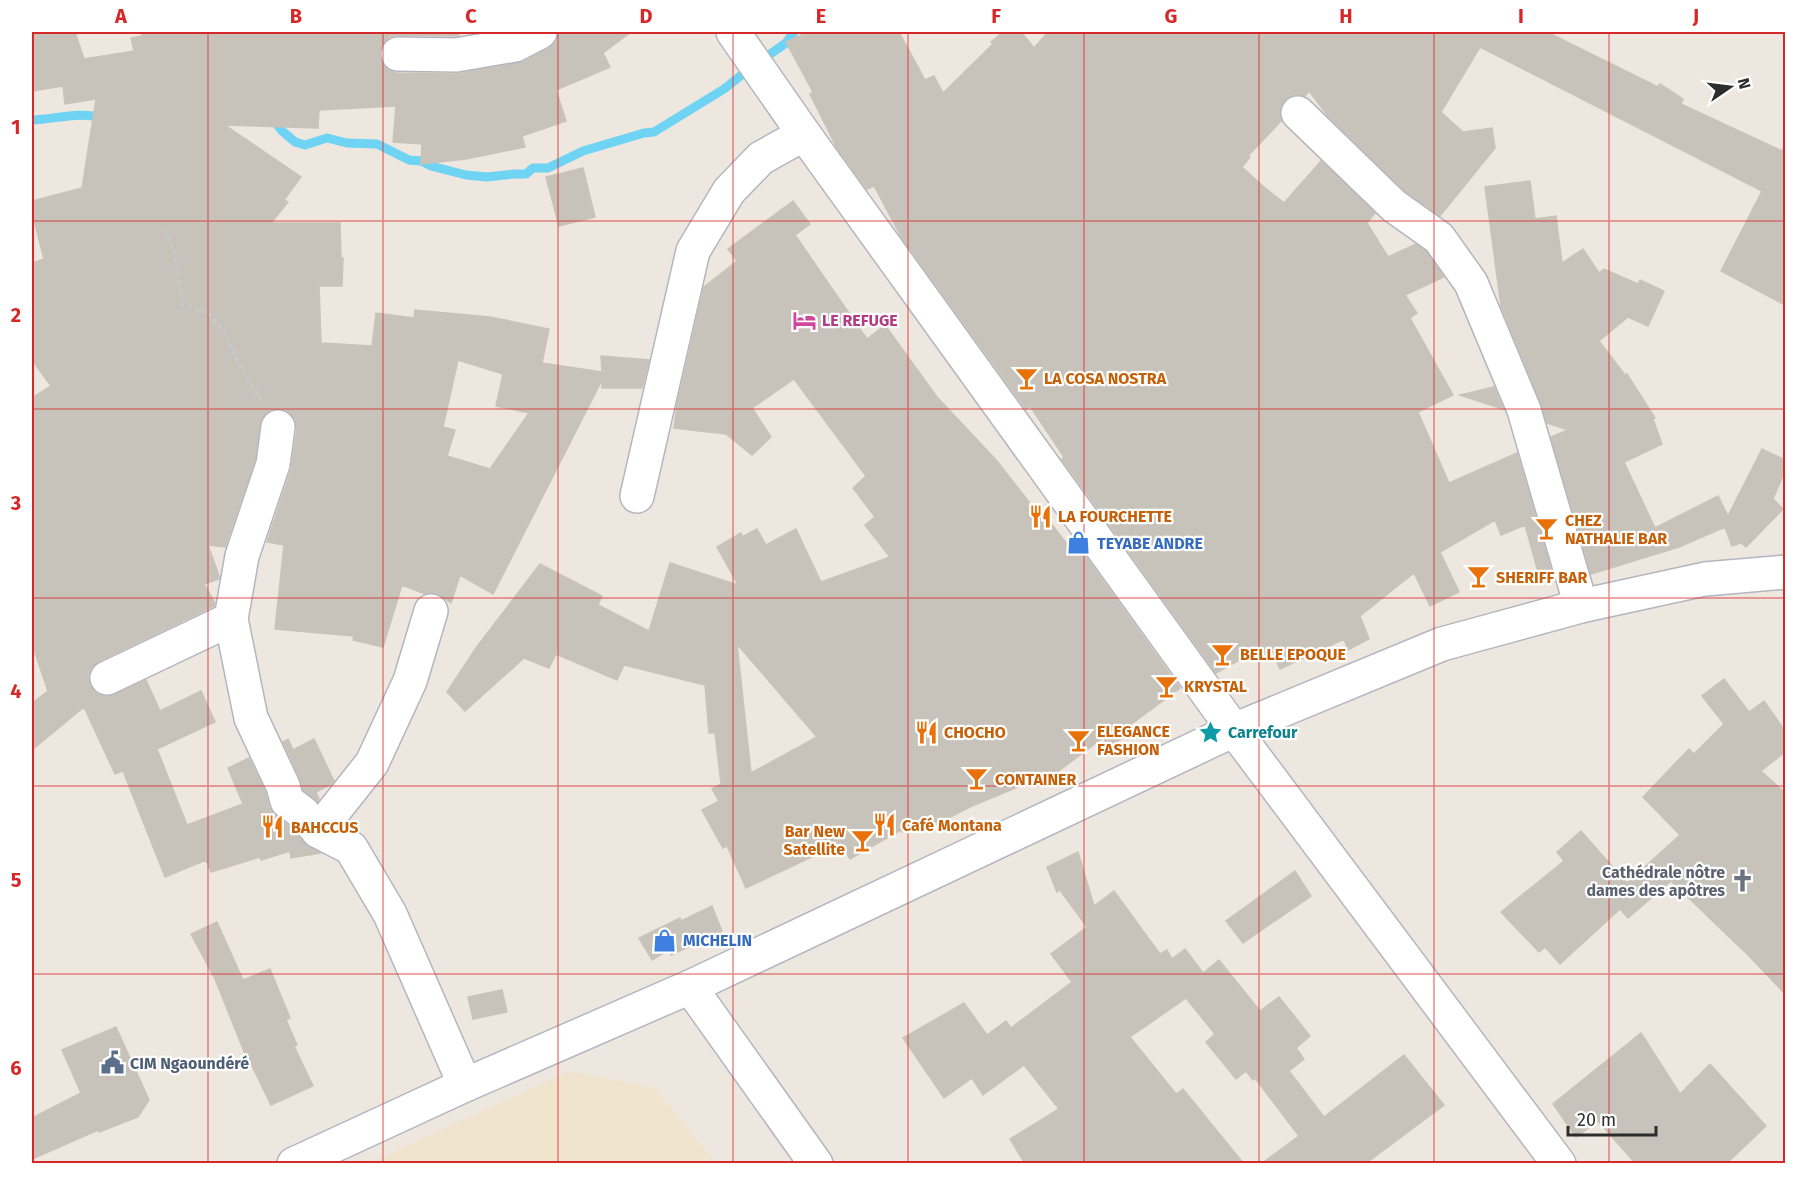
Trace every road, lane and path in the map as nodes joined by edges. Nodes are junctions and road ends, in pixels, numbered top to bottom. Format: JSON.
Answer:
{"nodes":[{"id":1,"x":540,"y":32,"type":"edge"},
{"id":2,"x":734,"y":34,"type":"edge"},
{"id":3,"x":398,"y":54,"type":"dead end"},
{"id":4,"x":1298,"y":113,"type":"dead end"},
{"id":5,"x":804,"y":134,"type":"junction"},
{"id":6,"x":164,"y":230,"type":"dead end"},
{"id":7,"x":278,"y":428,"type":"joint"},
{"id":8,"x":637,"y":496,"type":"dead end"},
{"id":9,"x":1785,"y":572,"type":"edge"},
{"id":10,"x":1581,"y":606,"type":"junction"},
{"id":11,"x":430,"y":611,"type":"dead end"},
{"id":12,"x":231,"y":619,"type":"junction"},
{"id":13,"x":107,"y":678,"type":"dead end"},
{"id":14,"x":1234,"y":730,"type":"junction"},
{"id":15,"x":318,"y":831,"type":"junction"},
{"id":16,"x":690,"y":987,"type":"junction"},
{"id":17,"x":465,"y":1085,"type":"junction"},
{"id":18,"x":294,"y":1164,"type":"edge"},
{"id":19,"x":816,"y":1164,"type":"edge"},
{"id":20,"x":1559,"y":1164,"type":"edge"}],
"edges":[{"from":1,"to":3,"type":"street"},
{"from":2,"to":5,"type":"street"},
{"from":4,"to":10,"type":"street"},
{"from":5,"to":8,"type":"street"},
{"from":5,"to":14,"type":"street"},
{"from":6,"to":7,"type":"path"},
{"from":7,"to":12,"type":"street"},
{"from":9,"to":10,"type":"street"},
{"from":10,"to":14,"type":"street"},
{"from":11,"to":15,"type":"street"},
{"from":12,"to":13,"type":"street"},
{"from":12,"to":15,"type":"street"},
{"from":14,"to":16,"type":"street"},
{"from":14,"to":20,"type":"street"},
{"from":15,"to":17,"type":"street"},
{"from":16,"to":17,"type":"street"},
{"from":16,"to":19,"type":"street"},
{"from":17,"to":18,"type":"street"}]}
